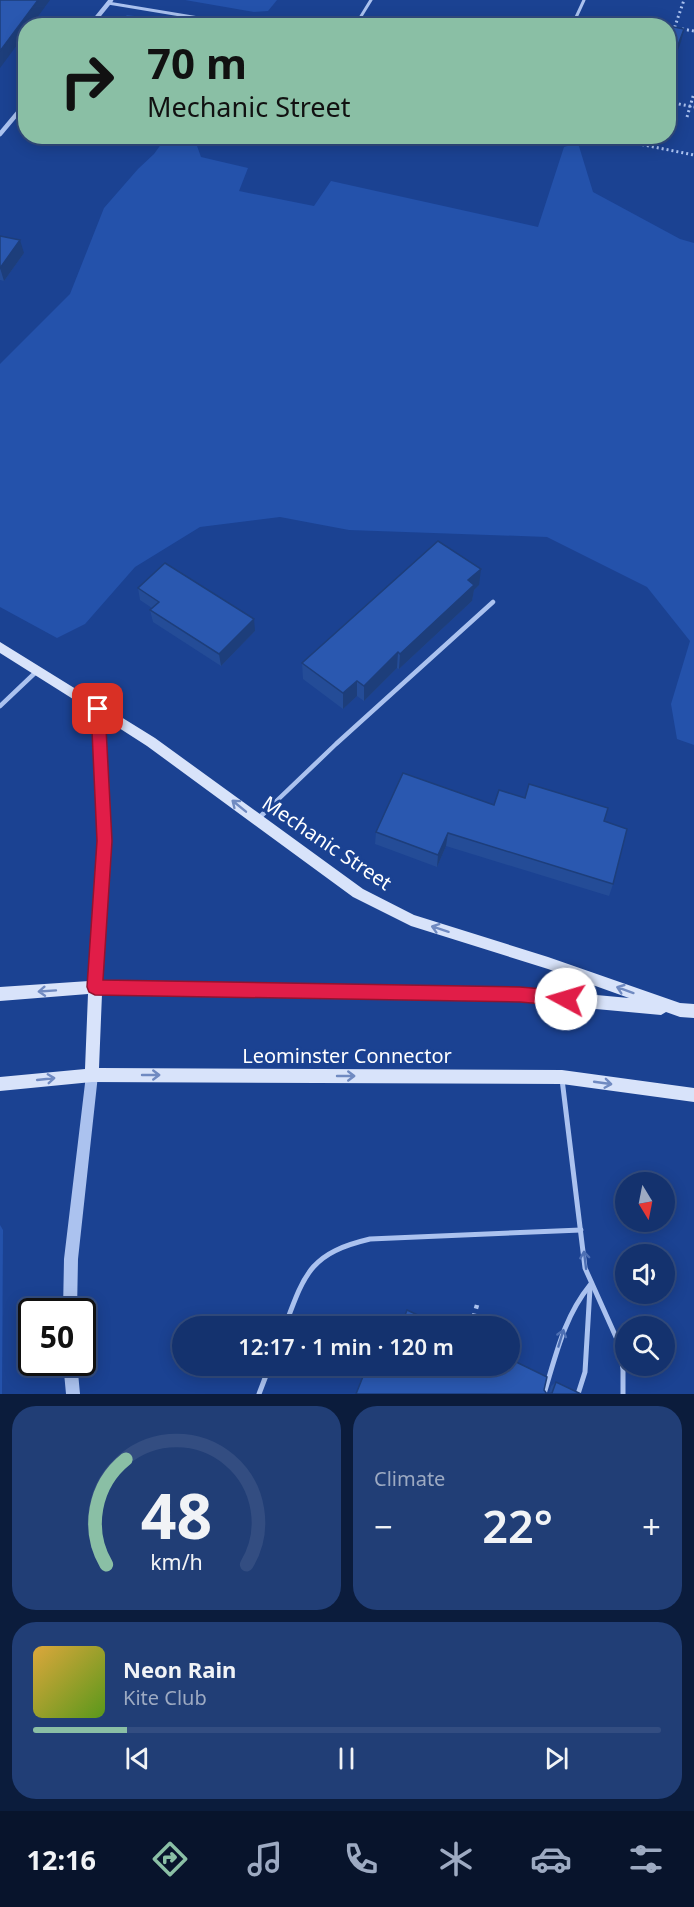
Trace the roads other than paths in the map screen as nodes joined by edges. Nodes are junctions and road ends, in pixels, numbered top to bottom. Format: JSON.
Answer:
{"nodes":[{"id":1,"x":371,"y":0,"type":"edge"},
{"id":2,"x":584,"y":0,"type":"edge"},
{"id":3,"x":110,"y":1,"type":"edge"},
{"id":4,"x":96,"y":18,"type":"edge"},
{"id":5,"x":203,"y":18,"type":"edge"},
{"id":6,"x":361,"y":18,"type":"edge"},
{"id":7,"x":576,"y":18,"type":"edge"},
{"id":8,"x":18,"y":113,"type":"edge"},
{"id":9,"x":0,"y":134,"type":"edge"},
{"id":10,"x":493,"y":602,"type":"dead end"},
{"id":11,"x":0,"y":647,"type":"edge"},
{"id":12,"x":37,"y":671,"type":"junction"},
{"id":13,"x":0,"y":706,"type":"edge"},
{"id":14,"x":98,"y":709,"type":"junction"},
{"id":15,"x":257,"y":820,"type":"junction"},
{"id":16,"x":95,"y":987,"type":"junction"},
{"id":17,"x":0,"y":994,"type":"edge"},
{"id":18,"x":687,"y":1010,"type":"edge"},
{"id":19,"x":92,"y":1075,"type":"junction"},
{"id":20,"x":562,"y":1077,"type":"junction"},
{"id":21,"x":0,"y":1084,"type":"edge"},
{"id":22,"x":694,"y":1095,"type":"edge"},
{"id":23,"x":581,"y":1230,"type":"junction"},
{"id":24,"x":590,"y":1286,"type":"junction"},
{"id":25,"x":70,"y":1298,"type":"edge"},
{"id":26,"x":289,"y":1316,"type":"edge"},
{"id":27,"x":71,"y":1376,"type":"edge"},
{"id":28,"x":266,"y":1376,"type":"edge"},
{"id":29,"x":73,"y":1394,"type":"edge"},
{"id":30,"x":259,"y":1394,"type":"edge"},
{"id":31,"x":543,"y":1394,"type":"edge"},
{"id":32,"x":578,"y":1394,"type":"edge"},
{"id":33,"x":623,"y":1394,"type":"edge"}],
"edges":[{"from":1,"to":6,"type":"lane"},
{"from":2,"to":7,"type":"lane"},
{"from":3,"to":4,"type":"street"},
{"from":3,"to":5,"type":"lane"},
{"from":8,"to":9,"type":"street"},
{"from":10,"to":15,"type":"lane"},
{"from":11,"to":12,"type":"main road","name":"Mechanic Street"},
{"from":12,"to":13,"type":"lane"},
{"from":12,"to":14,"type":"main road","name":"Mechanic Street"},
{"from":15,"to":14,"type":"main road","name":"Mechanic Street","one_way":true},
{"from":14,"to":16,"type":"main road"},
{"from":18,"to":15,"type":"main road","name":"Mechanic Street","one_way":true},
{"from":16,"to":17,"type":"main road","one_way":true},
{"from":16,"to":18,"type":"main road"},
{"from":16,"to":19,"type":"main road"},
{"from":19,"to":20,"type":"main road","name":"Leominster Connector","one_way":true},
{"from":21,"to":19,"type":"main road","name":"Leominster Connector","one_way":true},
{"from":19,"to":25,"type":"street"},
{"from":20,"to":22,"type":"main road","name":"Leominster Connector","one_way":true},
{"from":20,"to":23,"type":"lane"},
{"from":24,"to":23,"type":"lane","one_way":true},
{"from":23,"to":26,"type":"lane"},
{"from":31,"to":24,"type":"lane","one_way":true},
{"from":24,"to":32,"type":"lane"},
{"from":24,"to":33,"type":"lane"},
{"from":27,"to":29,"type":"street"},
{"from":28,"to":30,"type":"lane"}]}
